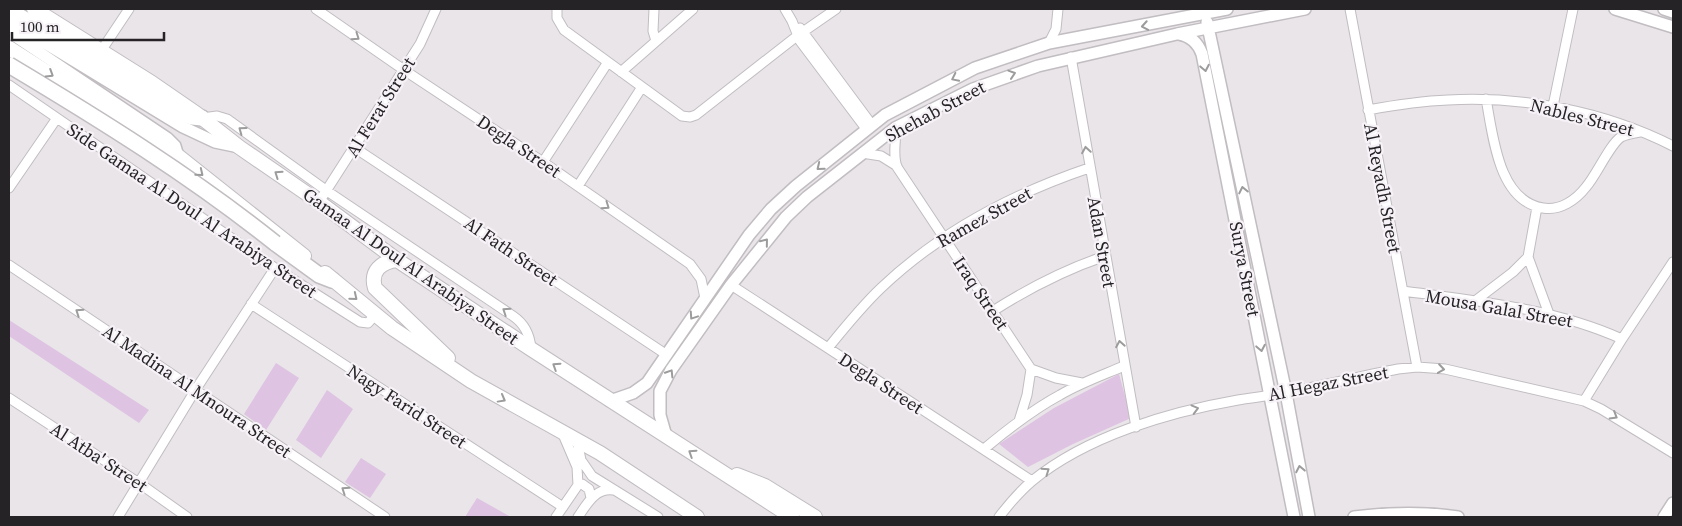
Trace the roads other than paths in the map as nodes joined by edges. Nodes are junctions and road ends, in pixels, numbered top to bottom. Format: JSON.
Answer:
{"nodes":[{"id":1,"x":34,"y":9,"type":"edge"},
{"id":2,"x":129,"y":9,"type":"edge"},
{"id":3,"x":316,"y":9,"type":"edge"},
{"id":4,"x":436,"y":9,"type":"edge"},
{"id":5,"x":557,"y":9,"type":"edge"},
{"id":6,"x":654,"y":9,"type":"edge"},
{"id":7,"x":694,"y":9,"type":"edge"},
{"id":8,"x":785,"y":9,"type":"edge"},
{"id":9,"x":836,"y":9,"type":"edge"},
{"id":10,"x":1058,"y":9,"type":"edge"},
{"id":11,"x":1184,"y":9,"type":"edge"},
{"id":12,"x":1227,"y":9,"type":"edge"},
{"id":13,"x":1233,"y":9,"type":"edge"},
{"id":14,"x":1305,"y":9,"type":"edge"},
{"id":15,"x":1350,"y":9,"type":"edge"},
{"id":16,"x":1573,"y":9,"type":"edge"},
{"id":17,"x":1615,"y":9,"type":"edge"},
{"id":18,"x":1664,"y":9,"type":"edge"},
{"id":19,"x":9,"y":10,"type":"edge"},
{"id":20,"x":1204,"y":11,"type":"edge"},
{"id":21,"x":1673,"y":12,"type":"edge"},
{"id":22,"x":1174,"y":20,"type":"junction"},
{"id":23,"x":9,"y":21,"type":"edge"},
{"id":24,"x":1238,"y":22,"type":"junction"},
{"id":25,"x":1673,"y":27,"type":"edge"},
{"id":26,"x":1208,"y":28,"type":"junction"},
{"id":27,"x":9,"y":32,"type":"edge"},
{"id":28,"x":800,"y":33,"type":"junction"},
{"id":29,"x":1177,"y":34,"type":"junction"},
{"id":30,"x":37,"y":39,"type":"junction"},
{"id":31,"x":656,"y":41,"type":"junction"},
{"id":32,"x":1048,"y":43,"type":"junction"},
{"id":33,"x":9,"y":48,"type":"edge"},
{"id":34,"x":100,"y":51,"type":"junction"},
{"id":35,"x":1071,"y":57,"type":"junction"},
{"id":36,"x":608,"y":62,"type":"junction"},
{"id":37,"x":9,"y":65,"type":"edge"},
{"id":38,"x":404,"y":70,"type":"junction"},
{"id":39,"x":621,"y":72,"type":"junction"},
{"id":40,"x":9,"y":85,"type":"edge"},
{"id":41,"x":642,"y":87,"type":"junction"},
{"id":42,"x":1486,"y":99,"type":"junction"},
{"id":43,"x":1553,"y":106,"type":"junction"},
{"id":44,"x":1368,"y":110,"type":"junction"},
{"id":45,"x":57,"y":118,"type":"junction"},
{"id":46,"x":202,"y":118,"type":"junction"},
{"id":47,"x":869,"y":128,"type":"junction"},
{"id":48,"x":895,"y":128,"type":"junction"},
{"id":49,"x":1641,"y":132,"type":"junction"},
{"id":50,"x":1231,"y":135,"type":"junction"},
{"id":51,"x":1219,"y":138,"type":"junction"},
{"id":52,"x":1673,"y":146,"type":"edge"},
{"id":53,"x":239,"y":147,"type":"junction"},
{"id":54,"x":355,"y":148,"type":"junction"},
{"id":55,"x":862,"y":153,"type":"junction"},
{"id":56,"x":178,"y":156,"type":"junction"},
{"id":57,"x":543,"y":162,"type":"junction"},
{"id":58,"x":897,"y":167,"type":"junction"},
{"id":59,"x":1089,"y":168,"type":"junction"},
{"id":60,"x":578,"y":186,"type":"junction"},
{"id":61,"x":9,"y":188,"type":"edge"},
{"id":62,"x":328,"y":191,"type":"junction"},
{"id":63,"x":319,"y":202,"type":"junction"},
{"id":64,"x":1537,"y":207,"type":"junction"},
{"id":65,"x":944,"y":237,"type":"junction"},
{"id":66,"x":1105,"y":256,"type":"junction"},
{"id":67,"x":1528,"y":257,"type":"junction"},
{"id":68,"x":397,"y":260,"type":"junction"},
{"id":69,"x":1673,"y":262,"type":"edge"},
{"id":70,"x":9,"y":265,"type":"edge"},
{"id":71,"x":275,"y":268,"type":"junction"},
{"id":72,"x":332,"y":280,"type":"junction"},
{"id":73,"x":730,"y":285,"type":"junction"},
{"id":74,"x":1402,"y":291,"type":"junction"},
{"id":75,"x":706,"y":298,"type":"junction"},
{"id":76,"x":1475,"y":301,"type":"junction"},
{"id":77,"x":251,"y":304,"type":"junction"},
{"id":78,"x":993,"y":311,"type":"junction"},
{"id":79,"x":1549,"y":314,"type":"junction"},
{"id":80,"x":375,"y":315,"type":"junction"},
{"id":81,"x":1622,"y":339,"type":"junction"},
{"id":82,"x":828,"y":348,"type":"junction"},
{"id":83,"x":531,"y":349,"type":"junction"},
{"id":84,"x":667,"y":355,"type":"junction"},
{"id":85,"x":1124,"y":366,"type":"junction"},
{"id":86,"x":1417,"y":368,"type":"junction"},
{"id":87,"x":1032,"y":369,"type":"junction"},
{"id":88,"x":471,"y":381,"type":"junction"},
{"id":89,"x":647,"y":383,"type":"junction"},
{"id":90,"x":1082,"y":384,"type":"junction"},
{"id":91,"x":196,"y":389,"type":"junction"},
{"id":92,"x":660,"y":391,"type":"junction"},
{"id":93,"x":1286,"y":393,"type":"junction"},
{"id":94,"x":1270,"y":396,"type":"junction"},
{"id":95,"x":9,"y":398,"type":"edge"},
{"id":96,"x":610,"y":401,"type":"junction"},
{"id":97,"x":1584,"y":401,"type":"junction"},
{"id":98,"x":1019,"y":421,"type":"junction"},
{"id":99,"x":1136,"y":426,"type":"junction"},
{"id":100,"x":562,"y":432,"type":"junction"},
{"id":101,"x":666,"y":436,"type":"junction"},
{"id":102,"x":577,"y":441,"type":"junction"},
{"id":103,"x":984,"y":450,"type":"junction"},
{"id":104,"x":1673,"y":453,"type":"edge"},
{"id":105,"x":722,"y":472,"type":"junction"},
{"id":106,"x":1032,"y":481,"type":"junction"},
{"id":107,"x":139,"y":483,"type":"junction"},
{"id":108,"x":578,"y":485,"type":"junction"},
{"id":109,"x":614,"y":491,"type":"junction"},
{"id":110,"x":591,"y":498,"type":"junction"},
{"id":111,"x":1673,"y":503,"type":"edge"},
{"id":112,"x":563,"y":507,"type":"junction"},
{"id":113,"x":118,"y":517,"type":"edge"},
{"id":114,"x":188,"y":517,"type":"edge"},
{"id":115,"x":385,"y":517,"type":"edge"},
{"id":116,"x":556,"y":517,"type":"edge"},
{"id":117,"x":578,"y":517,"type":"edge"},
{"id":118,"x":658,"y":517,"type":"edge"},
{"id":119,"x":697,"y":517,"type":"edge"},
{"id":120,"x":792,"y":517,"type":"edge"},
{"id":121,"x":815,"y":517,"type":"edge"},
{"id":122,"x":999,"y":517,"type":"edge"},
{"id":123,"x":1294,"y":517,"type":"edge"},
{"id":124,"x":1309,"y":517,"type":"edge"},
{"id":125,"x":1354,"y":517,"type":"edge"},
{"id":126,"x":1458,"y":517,"type":"edge"},
{"id":127,"x":1664,"y":517,"type":"edge"}],
"edges":[{"from":1,"to":34,"type":"main road","name":"Gamaa Al Doul Al Arabiya Street"},
{"from":2,"to":34,"type":"street"},
{"from":3,"to":38,"type":"street","name":"Degla Street","one_way":true},
{"from":4,"to":38,"type":"street","name":"Al Ferat Street"},
{"from":5,"to":36,"type":"street"},
{"from":6,"to":31,"type":"street"},
{"from":7,"to":31,"type":"street"},
{"from":8,"to":28,"type":"street"},
{"from":9,"to":28,"type":"street"},
{"from":10,"to":32,"type":"street"},
{"from":11,"to":22,"type":"street"},
{"from":12,"to":20,"type":"street","name":"Shehab Street"},
{"from":13,"to":24,"type":"street"},
{"from":14,"to":24,"type":"street","name":"Shehab Street"},
{"from":15,"to":44,"type":"street","name":"Al Reyadh Street"},
{"from":16,"to":43,"type":"street"},
{"from":17,"to":25,"type":"street"},
{"from":18,"to":21,"type":"street"},
{"from":19,"to":30,"type":"highway"},
{"from":20,"to":22,"type":"street","name":"Shehab Street"},
{"from":20,"to":26,"type":"street","name":"Surya Street"},
{"from":22,"to":32,"type":"street","name":"Shehab Street","one_way":true},
{"from":23,"to":30,"type":"street"},
{"from":24,"to":26,"type":"street","name":"Shehab Street"},
{"from":26,"to":29,"type":"street","name":"Shehab Street"},
{"from":26,"to":50,"type":"street","name":"Surya Street"},
{"from":27,"to":30,"type":"street"},
{"from":28,"to":41,"type":"street"},
{"from":28,"to":47,"type":"street"},
{"from":29,"to":35,"type":"street","name":"Shehab Street"},
{"from":29,"to":51,"type":"street","name":"Surya Street","one_way":true},
{"from":30,"to":46,"type":"highway"},
{"from":30,"to":53,"type":"street"},
{"from":30,"to":56,"type":"street"},
{"from":31,"to":39,"type":"street"},
{"from":32,"to":47,"type":"street","name":"Shehab Street","one_way":true},
{"from":33,"to":56,"type":"main road","one_way":true},
{"from":34,"to":46,"type":"main road","name":"Gamaa Al Doul Al Arabiya Street"},
{"from":48,"to":35,"type":"street","name":"Shehab Street","one_way":true},
{"from":59,"to":35,"type":"street","name":"Adan Street","one_way":true},
{"from":36,"to":39,"type":"street"},
{"from":36,"to":57,"type":"street"},
{"from":37,"to":72,"type":"highway","bridge":true},
{"from":38,"to":54,"type":"street","name":"Al Ferat Street"},
{"from":38,"to":57,"type":"street","name":"Degla Street"},
{"from":39,"to":41,"type":"street"},
{"from":40,"to":45,"type":"street","name":"Side Gamaa Al Doul Al Arabiya Street"},
{"from":41,"to":60,"type":"street"},
{"from":42,"to":43,"type":"street","name":"Nables Street"},
{"from":42,"to":44,"type":"street","name":"Nables Street"},
{"from":42,"to":64,"type":"street"},
{"from":43,"to":49,"type":"street","name":"Nables Street"},
{"from":44,"to":74,"type":"street","name":"Al Reyadh Street"},
{"from":45,"to":61,"type":"street"},
{"from":45,"to":71,"type":"street","name":"Side Gamaa Al Doul Al Arabiya Street"},
{"from":46,"to":53,"type":"main road","name":"Gamaa Al Doul Al Arabiya Street"},
{"from":62,"to":46,"type":"street","one_way":true},
{"from":47,"to":75,"type":"street","name":"Shehab Street","one_way":true},
{"from":48,"to":55,"type":"street","name":"Shehab Street"},
{"from":48,"to":58,"type":"street","name":"Iraq Street"},
{"from":49,"to":52,"type":"street","name":"Nables Street"},
{"from":49,"to":64,"type":"street"},
{"from":50,"to":51,"type":"street"},
{"from":93,"to":50,"type":"street","name":"Surya Street","one_way":true},
{"from":51,"to":94,"type":"street","name":"Surya Street","one_way":true},
{"from":63,"to":53,"type":"main road","name":"Gamaa Al Doul Al Arabiya Street","one_way":true},
{"from":54,"to":62,"type":"street","name":"Al Ferat Street"},
{"from":54,"to":84,"type":"street","name":"Al Fath Street"},
{"from":55,"to":58,"type":"street","name":"Iraq Street"},
{"from":73,"to":55,"type":"street","name":"Shehab Street","one_way":true},
{"from":56,"to":72,"type":"main road","one_way":true},
{"from":57,"to":60,"type":"street","name":"Degla Street"},
{"from":58,"to":65,"type":"street","name":"Iraq Street"},
{"from":59,"to":65,"type":"street","name":"Ramez Street"},
{"from":59,"to":66,"type":"street","name":"Adan Street"},
{"from":60,"to":75,"type":"street","name":"Degla Street","one_way":true},
{"from":62,"to":63,"type":"street","name":"Al Ferat Street"},
{"from":83,"to":62,"type":"street","one_way":true},
{"from":63,"to":68,"type":"main road","name":"Gamaa Al Doul Al Arabiya Street"},
{"from":64,"to":67,"type":"street"},
{"from":65,"to":78,"type":"street","name":"Iraq Street"},
{"from":65,"to":82,"type":"street","name":"Ramez Street"},
{"from":66,"to":78,"type":"street"},
{"from":85,"to":66,"type":"street","name":"Adan Street","one_way":true},
{"from":67,"to":76,"type":"street"},
{"from":67,"to":79,"type":"street"},
{"from":68,"to":83,"type":"main road","name":"Gamaa Al Doul Al Arabiya Street"},
{"from":68,"to":88,"type":"main road"},
{"from":69,"to":81,"type":"street"},
{"from":91,"to":70,"type":"street","name":"Al Madina Al Mnoura Street","one_way":true},
{"from":71,"to":77,"type":"street"},
{"from":71,"to":80,"type":"street","name":"Side Gamaa Al Doul Al Arabiya Street"},
{"from":72,"to":80,"type":"main road","one_way":true},
{"from":73,"to":82,"type":"street","name":"Degla Street"},
{"from":92,"to":73,"type":"street","name":"Shehab Street","one_way":true},
{"from":74,"to":76,"type":"street","name":"Mousa Galal Street"},
{"from":74,"to":86,"type":"street","name":"Al Reyadh Street"},
{"from":75,"to":84,"type":"street","name":"Shehab Street","one_way":true},
{"from":76,"to":79,"type":"street","name":"Mousa Galal Street"},
{"from":77,"to":91,"type":"street"},
{"from":77,"to":112,"type":"street","name":"Nagy Farid Street"},
{"from":78,"to":87,"type":"street","name":"Iraq Street"},
{"from":79,"to":81,"type":"street","name":"Mousa Galal Street"},
{"from":80,"to":88,"type":"main road"},
{"from":81,"to":97,"type":"street"},
{"from":82,"to":103,"type":"street","name":"Degla Street"},
{"from":96,"to":83,"type":"main road","name":"Gamaa Al Doul Al Arabiya Street","one_way":true},
{"from":84,"to":89,"type":"street","name":"Shehab Street"},
{"from":85,"to":90,"type":"street"},
{"from":85,"to":99,"type":"street","name":"Adan Street"},
{"from":86,"to":93,"type":"street","name":"Al Hegaz Street"},
{"from":86,"to":97,"type":"street","name":"Al Hegaz Street","one_way":true},
{"from":87,"to":90,"type":"street"},
{"from":87,"to":98,"type":"street"},
{"from":88,"to":100,"type":"main road","one_way":true},
{"from":89,"to":92,"type":"street"},
{"from":89,"to":96,"type":"street","name":"Shehab Street"},
{"from":90,"to":98,"type":"street"},
{"from":91,"to":107,"type":"street"},
{"from":115,"to":91,"type":"street","name":"Al Madina Al Mnoura Street","one_way":true},
{"from":92,"to":101,"type":"street","name":"Shehab Street"},
{"from":93,"to":94,"type":"street","name":"Al Hegaz Street"},
{"from":124,"to":93,"type":"street","name":"Surya Street","one_way":true},
{"from":99,"to":94,"type":"street","name":"Al Hegaz Street","one_way":true},
{"from":94,"to":123,"type":"street","name":"Surya Street"},
{"from":95,"to":107,"type":"street","name":"Al Atba' Street"},
{"from":96,"to":101,"type":"main road","name":"Gamaa Al Doul Al Arabiya Street"},
{"from":97,"to":104,"type":"street","name":"Al Hegaz Street","one_way":true},
{"from":98,"to":103,"type":"street"},
{"from":106,"to":99,"type":"street","name":"Al Hegaz Street","one_way":true},
{"from":100,"to":102,"type":"main road"},
{"from":100,"to":108,"type":"street"},
{"from":105,"to":101,"type":"main road","name":"Gamaa Al Doul Al Arabiya Street","one_way":true},
{"from":102,"to":109,"type":"street"},
{"from":102,"to":119,"type":"main road"},
{"from":103,"to":106,"type":"street","name":"Degla Street"},
{"from":105,"to":120,"type":"main road","name":"Gamaa Al Doul Al Arabiya Street"},
{"from":105,"to":121,"type":"main road"},
{"from":106,"to":122,"type":"street","name":"Al Hegaz Street"},
{"from":107,"to":113,"type":"street"},
{"from":107,"to":114,"type":"street","name":"Al Atba' Street"},
{"from":108,"to":110,"type":"street"},
{"from":108,"to":112,"type":"street"},
{"from":109,"to":110,"type":"street"},
{"from":109,"to":118,"type":"street"},
{"from":110,"to":117,"type":"street"},
{"from":111,"to":127,"type":"street"},
{"from":112,"to":116,"type":"street"},
{"from":125,"to":126,"type":"street"}]}
